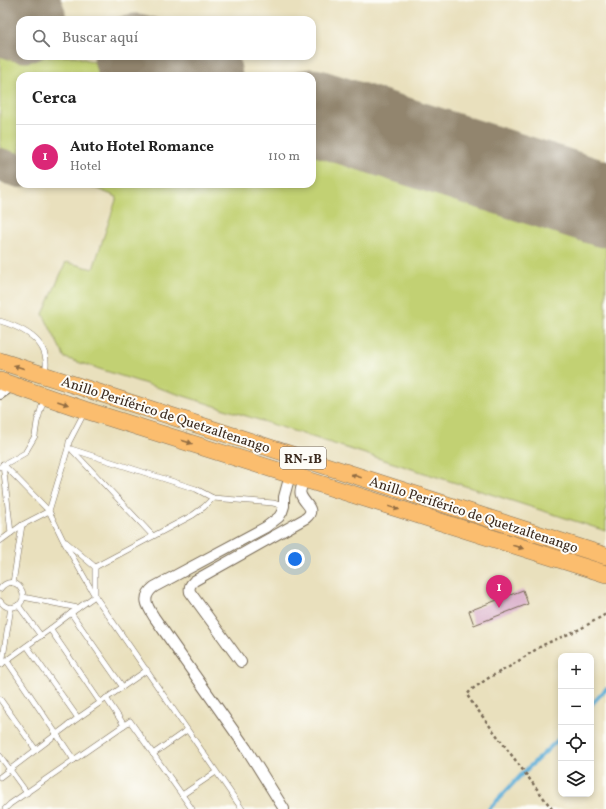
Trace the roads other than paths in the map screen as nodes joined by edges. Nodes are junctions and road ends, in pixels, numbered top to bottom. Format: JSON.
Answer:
{"nodes":[{"id":1,"x":0,"y":320,"type":"edge"},
{"id":2,"x":0,"y":361,"type":"edge"},
{"id":3,"x":45,"y":375,"type":"junction"},
{"id":4,"x":4,"y":387,"type":"edge"},
{"id":5,"x":45,"y":396,"type":"junction"},
{"id":6,"x":85,"y":410,"type":"junction"},
{"id":7,"x":70,"y":449,"type":"junction"},
{"id":8,"x":2,"y":466,"type":"edge"},
{"id":9,"x":297,"y":477,"type":"junction"},
{"id":10,"x":213,"y":498,"type":"junction"},
{"id":11,"x":284,"y":506,"type":"junction"},
{"id":12,"x":49,"y":511,"type":"junction"},
{"id":13,"x":22,"y":525,"type":"junction"},
{"id":14,"x":11,"y":533,"type":"junction"},
{"id":15,"x":153,"y":536,"type":"junction"},
{"id":16,"x":63,"y":540,"type":"junction"},
{"id":17,"x":0,"y":541,"type":"edge"},
{"id":18,"x":606,"y":556,"type":"edge"},
{"id":19,"x":95,"y":568,"type":"junction"},
{"id":20,"x":606,"y":574,"type":"edge"},
{"id":21,"x":13,"y":583,"type":"junction"},
{"id":22,"x":1,"y":585,"type":"edge"},
{"id":23,"x":95,"y":596,"type":"junction"},
{"id":24,"x":23,"y":597,"type":"junction"},
{"id":25,"x":0,"y":602,"type":"edge"},
{"id":26,"x":18,"y":605,"type":"junction"},
{"id":27,"x":10,"y":608,"type":"junction"},
{"id":28,"x":78,"y":608,"type":"junction"},
{"id":29,"x":71,"y":613,"type":"junction"},
{"id":30,"x":50,"y":630,"type":"junction"},
{"id":31,"x":41,"y":636,"type":"junction"},
{"id":32,"x":27,"y":646,"type":"junction"},
{"id":33,"x":241,"y":662,"type":"dead end"},
{"id":34,"x":3,"y":663,"type":"edge"},
{"id":35,"x":147,"y":670,"type":"junction"},
{"id":36,"x":122,"y":686,"type":"junction"},
{"id":37,"x":106,"y":698,"type":"junction"},
{"id":38,"x":0,"y":699,"type":"edge"},
{"id":39,"x":100,"y":702,"type":"junction"},
{"id":40,"x":78,"y":718,"type":"junction"},
{"id":41,"x":124,"y":725,"type":"junction"},
{"id":42,"x":187,"y":730,"type":"junction"},
{"id":43,"x":56,"y":734,"type":"junction"},
{"id":44,"x":36,"y":750,"type":"junction"},
{"id":45,"x":154,"y":754,"type":"junction"},
{"id":46,"x":0,"y":756,"type":"edge"},
{"id":47,"x":74,"y":760,"type":"junction"},
{"id":48,"x":10,"y":769,"type":"junction"},
{"id":49,"x":216,"y":772,"type":"junction"},
{"id":50,"x":0,"y":777,"type":"edge"},
{"id":51,"x":27,"y":793,"type":"junction"},
{"id":52,"x":182,"y":795,"type":"junction"},
{"id":53,"x":5,"y":809,"type":"edge"},
{"id":54,"x":192,"y":809,"type":"edge"},
{"id":55,"x":242,"y":809,"type":"edge"},
{"id":56,"x":284,"y":809,"type":"edge"}],
"edges":[{"from":1,"to":3,"type":"lane"},
{"from":3,"to":2,"type":"highway","name":"Anillo Periférico de Quetzaltenango","number":"RN-1B","one_way":true},
{"from":18,"to":3,"type":"highway","name":"Anillo Periférico de Quetzaltenango","number":"RN-1B","one_way":true},
{"from":4,"to":5,"type":"highway","name":"Anillo Periférico de Quetzaltenango","number":"RN-1B"},
{"from":5,"to":6,"type":"highway","name":"Anillo Periférico de Quetzaltenango","number":"RN-1B","one_way":true},
{"from":5,"to":8,"type":"lane"},
{"from":6,"to":7,"type":"lane"},
{"from":6,"to":9,"type":"highway","name":"Anillo Periférico de Quetzaltenango","number":"RN-1B","one_way":true},
{"from":7,"to":10,"type":"lane"},
{"from":7,"to":12,"type":"lane"},
{"from":7,"to":15,"type":"lane"},
{"from":8,"to":12,"type":"lane"},
{"from":8,"to":14,"type":"lane"},
{"from":9,"to":11,"type":"street"},
{"from":9,"to":20,"type":"highway","name":"Anillo Periférico de Quetzaltenango","number":"RN-1B","one_way":true},
{"from":9,"to":33,"type":"street"},
{"from":10,"to":11,"type":"lane"},
{"from":10,"to":15,"type":"lane"},
{"from":11,"to":56,"type":"street"},
{"from":12,"to":13,"type":"lane"},
{"from":12,"to":16,"type":"lane"},
{"from":13,"to":14,"type":"lane"},
{"from":13,"to":21,"type":"lane"},
{"from":14,"to":17,"type":"lane"},
{"from":15,"to":19,"type":"lane"},
{"from":16,"to":19,"type":"lane"},
{"from":16,"to":23,"type":"lane"},
{"from":19,"to":23,"type":"lane"},
{"from":21,"to":22,"type":"lane"},
{"from":21,"to":24,"type":"lane"},
{"from":23,"to":28,"type":"lane"},
{"from":23,"to":35,"type":"lane"},
{"from":24,"to":26,"type":"lane"},
{"from":24,"to":28,"type":"lane"},
{"from":25,"to":27,"type":"lane"},
{"from":26,"to":27,"type":"lane"},
{"from":26,"to":31,"type":"lane"},
{"from":27,"to":34,"type":"lane"},
{"from":28,"to":29,"type":"lane"},
{"from":29,"to":30,"type":"lane"},
{"from":29,"to":36,"type":"lane"},
{"from":30,"to":31,"type":"lane"},
{"from":30,"to":39,"type":"lane"},
{"from":31,"to":32,"type":"lane"},
{"from":32,"to":34,"type":"lane"},
{"from":32,"to":40,"type":"lane"},
{"from":34,"to":43,"type":"lane"},
{"from":35,"to":36,"type":"lane"},
{"from":35,"to":42,"type":"lane"},
{"from":36,"to":37,"type":"lane"},
{"from":37,"to":39,"type":"lane"},
{"from":37,"to":41,"type":"lane"},
{"from":38,"to":44,"type":"lane"},
{"from":39,"to":40,"type":"lane"},
{"from":40,"to":43,"type":"lane"},
{"from":41,"to":45,"type":"lane"},
{"from":41,"to":47,"type":"lane"},
{"from":42,"to":45,"type":"lane"},
{"from":42,"to":49,"type":"lane"},
{"from":43,"to":44,"type":"lane"},
{"from":43,"to":47,"type":"lane"},
{"from":44,"to":48,"type":"lane"},
{"from":45,"to":52,"type":"lane"},
{"from":46,"to":48,"type":"lane"},
{"from":47,"to":51,"type":"lane"},
{"from":48,"to":50,"type":"lane"},
{"from":48,"to":51,"type":"lane"},
{"from":49,"to":52,"type":"lane"},
{"from":49,"to":55,"type":"lane"},
{"from":51,"to":53,"type":"lane"},
{"from":52,"to":54,"type":"lane"}]}
